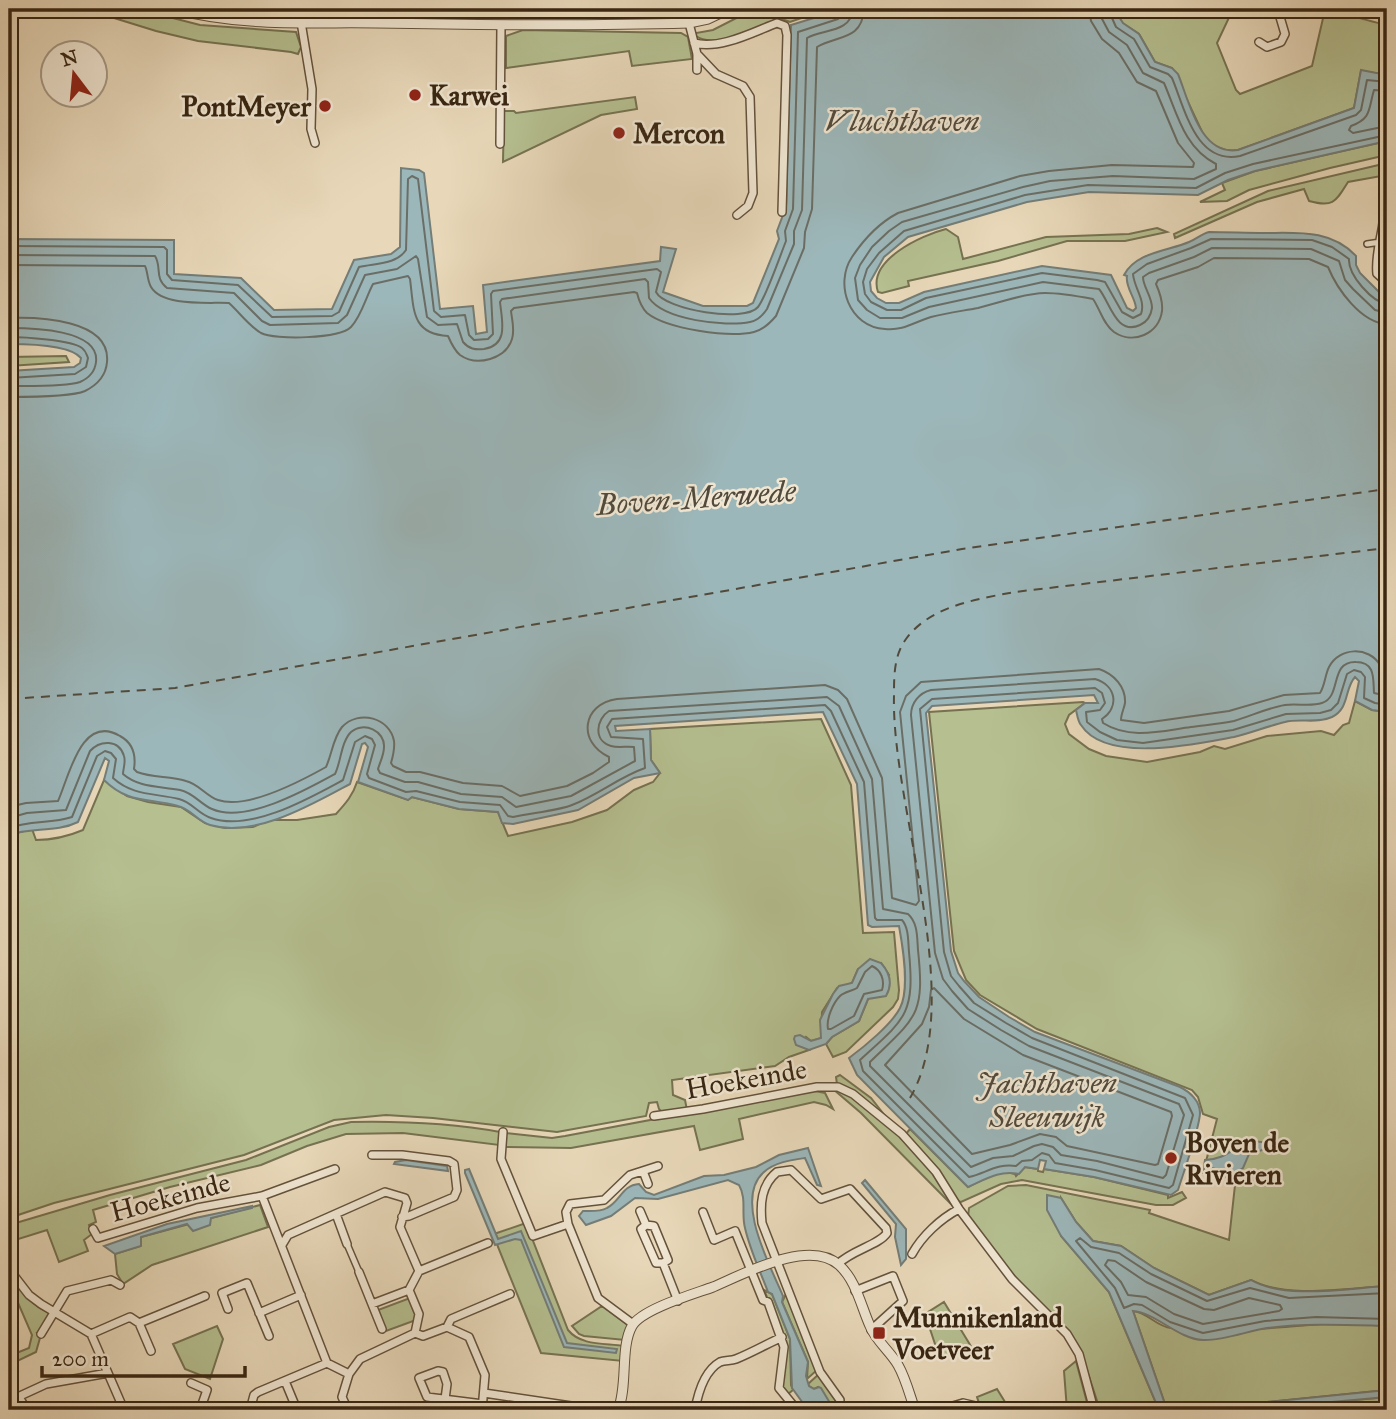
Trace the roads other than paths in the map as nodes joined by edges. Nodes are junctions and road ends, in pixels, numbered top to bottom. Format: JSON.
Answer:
{"nodes":[{"id":1,"x":175,"y":9,"type":"edge"},
{"id":2,"x":729,"y":9,"type":"edge"},
{"id":3,"x":1289,"y":9,"type":"edge"},
{"id":4,"x":1380,"y":9,"type":"edge"},
{"id":5,"x":1387,"y":13,"type":"edge"},
{"id":6,"x":301,"y":22,"type":"junction"},
{"id":7,"x":689,"y":23,"type":"junction"},
{"id":8,"x":500,"y":25,"type":"junction"},
{"id":9,"x":1259,"y":41,"type":"dead end"},
{"id":10,"x":694,"y":43,"type":"junction"},
{"id":11,"x":696,"y":54,"type":"junction"},
{"id":12,"x":697,"y":70,"type":"dead end"},
{"id":13,"x":315,"y":143,"type":"dead end"},
{"id":14,"x":500,"y":144,"type":"dead end"},
{"id":15,"x":1387,"y":197,"type":"edge"},
{"id":16,"x":782,"y":212,"type":"dead end"},
{"id":17,"x":737,"y":215,"type":"dead end"},
{"id":18,"x":1387,"y":241,"type":"edge"},
{"id":19,"x":1379,"y":242,"type":"junction"},
{"id":20,"x":1367,"y":244,"type":"dead end"},
{"id":21,"x":1387,"y":284,"type":"edge"},
{"id":22,"x":654,"y":1116,"type":"dead end"},
{"id":23,"x":503,"y":1132,"type":"dead end"},
{"id":24,"x":372,"y":1155,"type":"dead end"},
{"id":25,"x":658,"y":1166,"type":"dead end"},
{"id":26,"x":335,"y":1169,"type":"dead end"},
{"id":27,"x":643,"y":1171,"type":"junction"},
{"id":28,"x":648,"y":1184,"type":"dead end"},
{"id":29,"x":262,"y":1196,"type":"junction"},
{"id":30,"x":959,"y":1209,"type":"junction"},
{"id":31,"x":640,"y":1211,"type":"dead end"},
{"id":32,"x":703,"y":1212,"type":"dead end"},
{"id":33,"x":336,"y":1214,"type":"junction"},
{"id":34,"x":402,"y":1217,"type":"junction"},
{"id":35,"x":568,"y":1224,"type":"junction"},
{"id":36,"x":646,"y":1225,"type":"junction"},
{"id":37,"x":93,"y":1229,"type":"dead end"},
{"id":38,"x":488,"y":1243,"type":"dead end"},
{"id":39,"x":347,"y":1244,"type":"joint"},
{"id":40,"x":282,"y":1245,"type":"junction"},
{"id":41,"x":912,"y":1254,"type":"dead end"},
{"id":42,"x":663,"y":1263,"type":"junction"},
{"id":43,"x":775,"y":1263,"type":"junction"},
{"id":44,"x":838,"y":1264,"type":"junction"},
{"id":45,"x":755,"y":1270,"type":"junction"},
{"id":46,"x":419,"y":1271,"type":"junction"},
{"id":47,"x":359,"y":1272,"type":"joint"},
{"id":48,"x":11,"y":1274,"type":"edge"},
{"id":49,"x":120,"y":1285,"type":"dead end"},
{"id":50,"x":409,"y":1290,"type":"junction"},
{"id":51,"x":855,"y":1291,"type":"junction"},
{"id":52,"x":510,"y":1294,"type":"dead end"},
{"id":53,"x":301,"y":1295,"type":"junction"},
{"id":54,"x":205,"y":1296,"type":"dead end"},
{"id":55,"x":678,"y":1301,"type":"junction"},
{"id":56,"x":372,"y":1304,"type":"junction"},
{"id":57,"x":228,"y":1309,"type":"dead end"},
{"id":58,"x":53,"y":1311,"type":"junction"},
{"id":59,"x":259,"y":1312,"type":"junction"},
{"id":60,"x":139,"y":1323,"type":"junction"},
{"id":61,"x":633,"y":1324,"type":"junction"},
{"id":62,"x":447,"y":1327,"type":"junction"},
{"id":63,"x":382,"y":1329,"type":"dead end"},
{"id":64,"x":871,"y":1330,"type":"junction"},
{"id":65,"x":415,"y":1333,"type":"junction"},
{"id":66,"x":41,"y":1334,"type":"dead end"},
{"id":67,"x":91,"y":1334,"type":"junction"},
{"id":68,"x":269,"y":1336,"type":"dead end"},
{"id":69,"x":782,"y":1337,"type":"junction"},
{"id":70,"x":151,"y":1351,"type":"dead end"},
{"id":71,"x":327,"y":1363,"type":"junction"},
{"id":72,"x":108,"y":1373,"type":"junction"},
{"id":73,"x":349,"y":1374,"type":"junction"},
{"id":74,"x":285,"y":1381,"type":"junction"},
{"id":75,"x":191,"y":1383,"type":"dead end"},
{"id":76,"x":484,"y":1393,"type":"junction"},
{"id":77,"x":19,"y":1397,"type":"junction"},
{"id":78,"x":445,"y":1399,"type":"junction"},
{"id":79,"x":9,"y":1401,"type":"edge"},
{"id":80,"x":482,"y":1407,"type":"edge"},
{"id":81,"x":27,"y":1410,"type":"edge"},
{"id":82,"x":124,"y":1410,"type":"edge"},
{"id":83,"x":201,"y":1410,"type":"edge"},
{"id":84,"x":250,"y":1410,"type":"edge"},
{"id":85,"x":297,"y":1410,"type":"edge"},
{"id":86,"x":348,"y":1410,"type":"edge"},
{"id":87,"x":598,"y":1410,"type":"edge"},
{"id":88,"x":618,"y":1410,"type":"edge"},
{"id":89,"x":695,"y":1410,"type":"edge"},
{"id":90,"x":797,"y":1410,"type":"edge"},
{"id":91,"x":839,"y":1410,"type":"edge"},
{"id":92,"x":915,"y":1410,"type":"edge"},
{"id":93,"x":939,"y":1410,"type":"edge"},
{"id":94,"x":993,"y":1410,"type":"edge"},
{"id":95,"x":1094,"y":1410,"type":"edge"}],
"edges":[{"from":1,"to":6,"type":"street"},
{"from":2,"to":7,"type":"street"},
{"from":3,"to":9,"type":"street"},
{"from":4,"to":5,"type":"street"},
{"from":6,"to":8,"type":"street"},
{"from":6,"to":13,"type":"street"},
{"from":7,"to":8,"type":"street"},
{"from":7,"to":10,"type":"street"},
{"from":8,"to":14,"type":"street"},
{"from":10,"to":11,"type":"street"},
{"from":10,"to":16,"type":"street"},
{"from":11,"to":12,"type":"street"},
{"from":11,"to":17,"type":"street"},
{"from":15,"to":19,"type":"street"},
{"from":18,"to":19,"type":"street"},
{"from":19,"to":20,"type":"street"},
{"from":19,"to":21,"type":"street"},
{"from":22,"to":30,"type":"street","name":"Hoekeinde"},
{"from":23,"to":35,"type":"street"},
{"from":24,"to":34,"type":"street"},
{"from":25,"to":27,"type":"street"},
{"from":26,"to":29,"type":"street","name":"Hoekeinde"},
{"from":27,"to":28,"type":"street"},
{"from":27,"to":35,"type":"street"},
{"from":29,"to":37,"type":"street","name":"Hoekeinde"},
{"from":29,"to":40,"type":"street","name":"Hoekeinde"},
{"from":30,"to":41,"type":"street"},
{"from":30,"to":95,"type":"street","name":"Hoekeinde"},
{"from":31,"to":36,"type":"street"},
{"from":32,"to":45,"type":"street"},
{"from":33,"to":34,"type":"street"},
{"from":33,"to":39,"type":"street"},
{"from":33,"to":40,"type":"street"},
{"from":34,"to":46,"type":"street"},
{"from":35,"to":61,"type":"street"},
{"from":36,"to":42,"type":"street"},
{"from":36,"to":42,"type":"street"},
{"from":38,"to":46,"type":"street"},
{"from":39,"to":47,"type":"street"},
{"from":40,"to":53,"type":"street","name":"Hoekeinde"},
{"from":42,"to":55,"type":"street"},
{"from":43,"to":44,"type":"street"},
{"from":43,"to":44,"type":"street"},
{"from":43,"to":45,"type":"street"},
{"from":43,"to":91,"type":"street"},
{"from":44,"to":51,"type":"street"},
{"from":45,"to":55,"type":"street"},
{"from":45,"to":69,"type":"street"},
{"from":46,"to":50,"type":"street"},
{"from":47,"to":56,"type":"street"},
{"from":48,"to":58,"type":"street"},
{"from":49,"to":58,"type":"street"},
{"from":50,"to":56,"type":"street"},
{"from":50,"to":65,"type":"street"},
{"from":51,"to":64,"type":"street"},
{"from":51,"to":64,"type":"street"},
{"from":52,"to":62,"type":"street"},
{"from":53,"to":59,"type":"street"},
{"from":53,"to":71,"type":"street","name":"Hoekeinde"},
{"from":54,"to":60,"type":"street"},
{"from":55,"to":61,"type":"street"},
{"from":56,"to":63,"type":"street"},
{"from":57,"to":59,"type":"street"},
{"from":58,"to":66,"type":"street"},
{"from":58,"to":67,"type":"street"},
{"from":59,"to":68,"type":"street"},
{"from":60,"to":67,"type":"street"},
{"from":60,"to":70,"type":"street"},
{"from":61,"to":88,"type":"street"},
{"from":62,"to":65,"type":"street"},
{"from":62,"to":76,"type":"street"},
{"from":64,"to":92,"type":"street"},
{"from":65,"to":73,"type":"street"},
{"from":67,"to":72,"type":"street"},
{"from":69,"to":89,"type":"street"},
{"from":69,"to":90,"type":"street"},
{"from":71,"to":73,"type":"street"},
{"from":71,"to":74,"type":"street"},
{"from":72,"to":77,"type":"street"},
{"from":72,"to":82,"type":"street"},
{"from":73,"to":86,"type":"street"},
{"from":74,"to":84,"type":"street"},
{"from":74,"to":85,"type":"street"},
{"from":75,"to":83,"type":"street"},
{"from":76,"to":80,"type":"street"},
{"from":76,"to":87,"type":"street"},
{"from":77,"to":79,"type":"street"},
{"from":77,"to":81,"type":"street"},
{"from":78,"to":78,"type":"street"},
{"from":78,"to":80,"type":"street"},
{"from":93,"to":94,"type":"street"}]}
